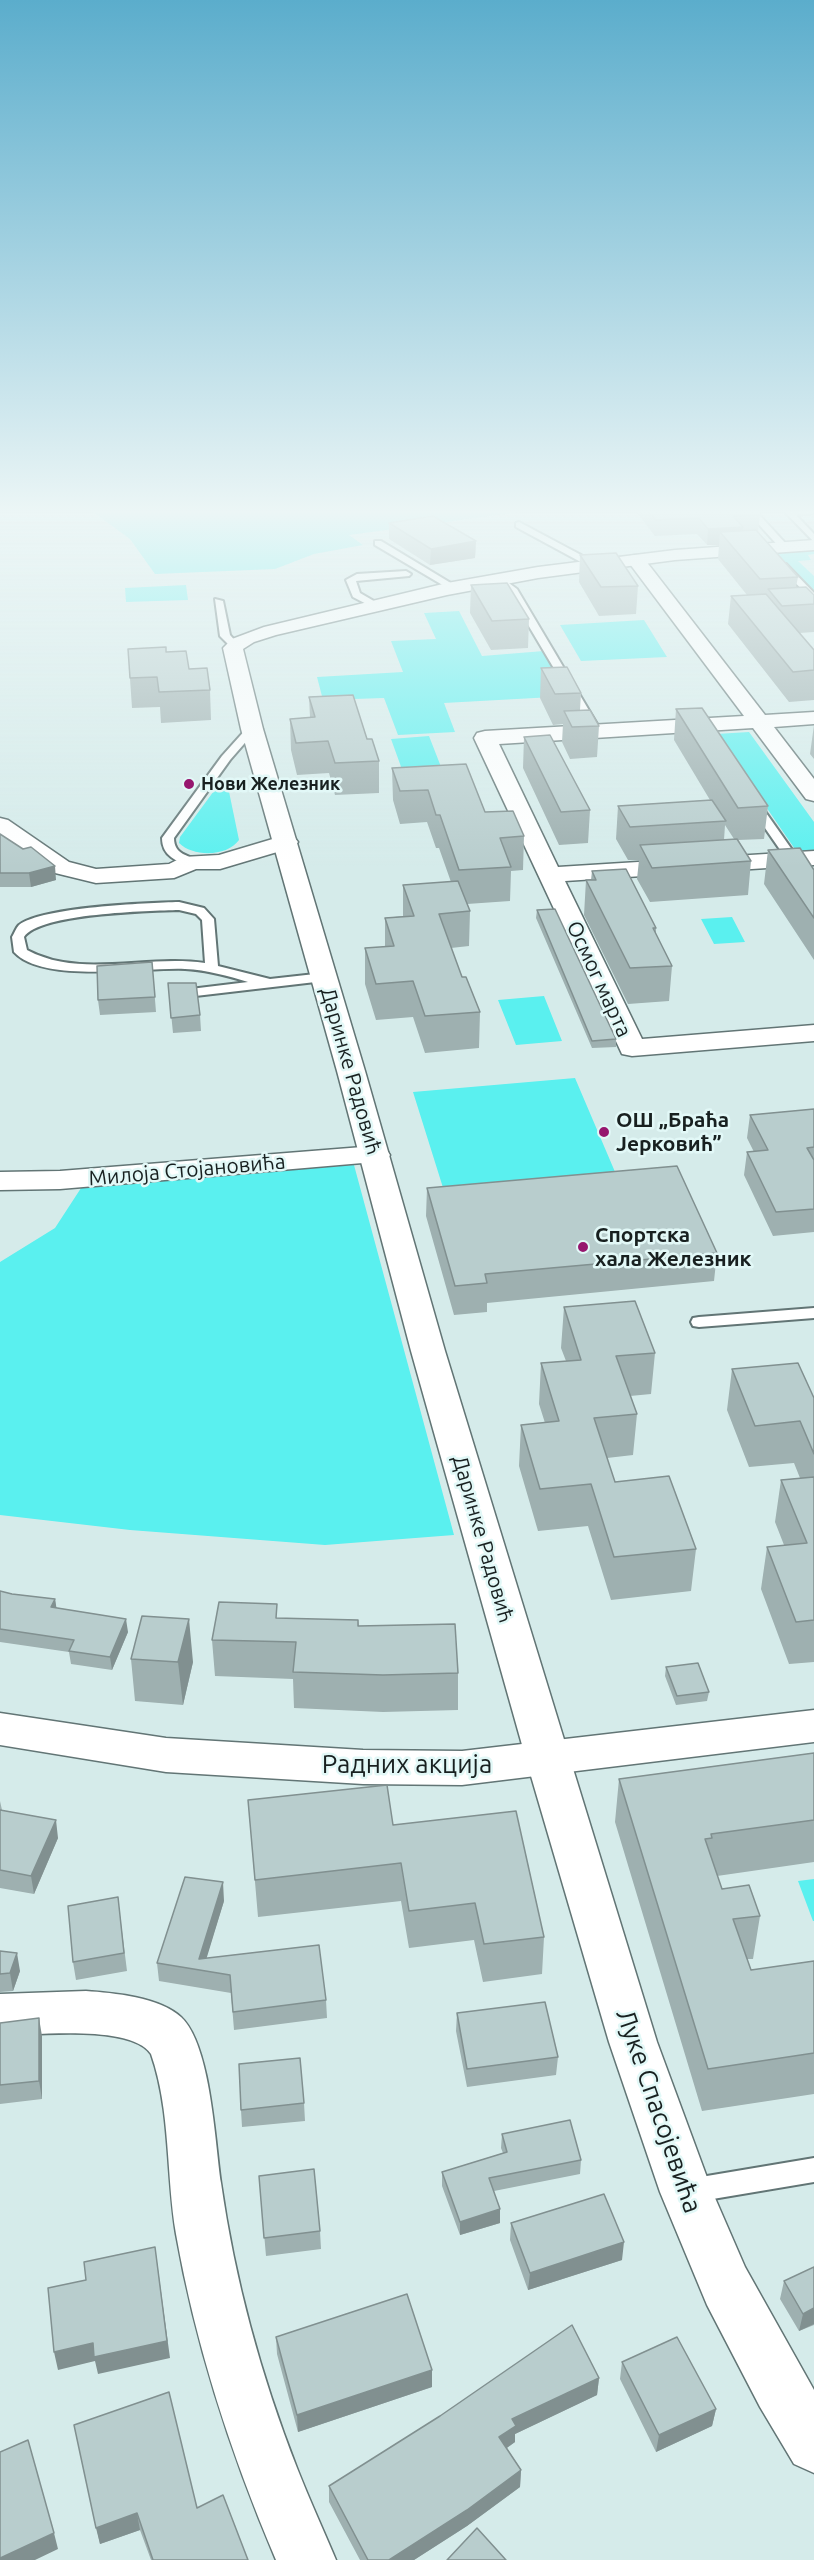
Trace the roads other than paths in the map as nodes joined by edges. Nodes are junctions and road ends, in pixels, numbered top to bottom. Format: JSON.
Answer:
{"nodes":[{"id":1,"x":223,"y":628,"type":"edge"},
{"id":2,"x":283,"y":628,"type":"edge"},
{"id":3,"x":535,"y":628,"type":"edge"},
{"id":4,"x":688,"y":628,"type":"edge"},
{"id":5,"x":234,"y":645,"type":"junction"},
{"id":6,"x":814,"y":718,"type":"edge"},
{"id":7,"x":760,"y":722,"type":"junction"},
{"id":8,"x":252,"y":729,"type":"junction"},
{"id":9,"x":597,"y":731,"type":"junction"},
{"id":10,"x":746,"y":792,"type":"edge"},
{"id":11,"x":814,"y":794,"type":"edge"},
{"id":12,"x":6,"y":835,"type":"edge"},
{"id":13,"x":286,"y":842,"type":"junction"},
{"id":14,"x":803,"y":858,"type":"edge"},
{"id":15,"x":192,"y":862,"type":"junction"},
{"id":16,"x":550,"y":875,"type":"junction"},
{"id":17,"x":814,"y":890,"type":"edge"},
{"id":18,"x":212,"y":968,"type":"junction"},
{"id":19,"x":324,"y":977,"type":"junction"},
{"id":20,"x":268,"y":983,"type":"junction"},
{"id":21,"x":187,"y":993,"type":"edge"},
{"id":22,"x":814,"y":1033,"type":"edge"},
{"id":23,"x":375,"y":1155,"type":"junction"},
{"id":24,"x":0,"y":1181,"type":"edge"},
{"id":25,"x":812,"y":1317,"type":"edge"},
{"id":26,"x":699,"y":1323,"type":"dead end"},
{"id":27,"x":814,"y":1726,"type":"edge"},
{"id":28,"x":0,"y":1729,"type":"edge"},
{"id":29,"x":548,"y":1760,"type":"junction"},
{"id":30,"x":0,"y":2015,"type":"edge"},
{"id":31,"x":814,"y":2170,"type":"edge"},
{"id":32,"x":686,"y":2192,"type":"junction"},
{"id":33,"x":814,"y":2444,"type":"edge"},
{"id":34,"x":306,"y":2560,"type":"edge"}],
"edges":[{"from":1,"to":5,"type":"lane"},
{"from":2,"to":5,"type":"street"},
{"from":3,"to":9,"type":"lane"},
{"from":4,"to":7,"type":"street"},
{"from":5,"to":8,"type":"street","name":"Даринке Радовић"},
{"from":6,"to":7,"type":"street","name":"Осмог марта"},
{"from":7,"to":9,"type":"street","name":"Осмог марта"},
{"from":7,"to":11,"type":"street"},
{"from":8,"to":13,"type":"street","name":"Даринке Радовић"},
{"from":8,"to":15,"type":"lane"},
{"from":9,"to":16,"type":"street","name":"Осмог марта"},
{"from":10,"to":14,"type":"lane"},
{"from":12,"to":15,"type":"street"},
{"from":13,"to":15,"type":"street"},
{"from":13,"to":19,"type":"street","name":"Даринке Радовић"},
{"from":14,"to":16,"type":"street"},
{"from":14,"to":17,"type":"lane"},
{"from":16,"to":22,"type":"street","name":"Осмог марта"},
{"from":18,"to":18,"type":"lane"},
{"from":18,"to":20,"type":"lane"},
{"from":19,"to":20,"type":"lane"},
{"from":19,"to":23,"type":"street","name":"Даринке Радовић"},
{"from":20,"to":21,"type":"lane"},
{"from":23,"to":24,"type":"street","name":"Милоја Стојановића"},
{"from":23,"to":29,"type":"street","name":"Даринке Радовић"},
{"from":25,"to":26,"type":"lane"},
{"from":27,"to":29,"type":"street","name":"Радних акција"},
{"from":28,"to":29,"type":"street","name":"Радних акција"},
{"from":29,"to":32,"type":"street","name":"Луке Спасојевића"},
{"from":30,"to":34,"type":"street"},
{"from":31,"to":32,"type":"lane"},
{"from":32,"to":33,"type":"street","name":"Луке Спасојевића"}]}
